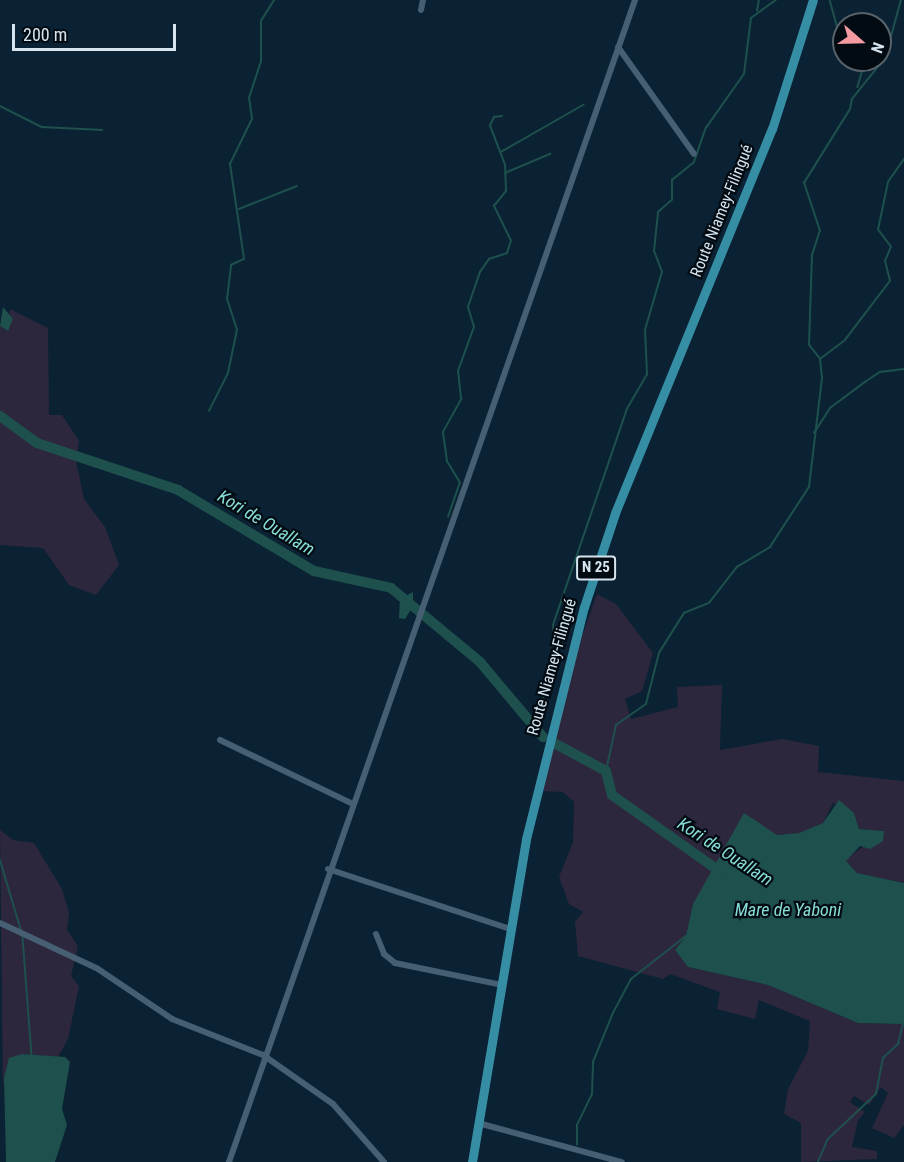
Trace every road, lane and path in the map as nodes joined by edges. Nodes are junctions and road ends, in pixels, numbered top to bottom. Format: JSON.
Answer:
{"nodes":[{"id":1,"x":423,"y":0,"type":"edge"},
{"id":2,"x":635,"y":0,"type":"edge"},
{"id":3,"x":813,"y":0,"type":"edge"},
{"id":4,"x":421,"y":10,"type":"dead end"},
{"id":5,"x":618,"y":47,"type":"junction"},
{"id":6,"x":694,"y":154,"type":"dead end"},
{"id":7,"x":220,"y":740,"type":"dead end"},
{"id":8,"x":351,"y":803,"type":"junction"},
{"id":9,"x":328,"y":869,"type":"junction"},
{"id":10,"x":0,"y":923,"type":"edge"},
{"id":11,"x":511,"y":929,"type":"junction"},
{"id":12,"x":376,"y":934,"type":"dead end"},
{"id":13,"x":502,"y":985,"type":"junction"},
{"id":14,"x":263,"y":1055,"type":"junction"},
{"id":15,"x":478,"y":1123,"type":"junction"},
{"id":16,"x":229,"y":1162,"type":"edge"},
{"id":17,"x":384,"y":1162,"type":"edge"},
{"id":18,"x":472,"y":1162,"type":"edge"},
{"id":19,"x":622,"y":1162,"type":"edge"}],
"edges":[{"from":1,"to":4,"type":"street"},
{"from":2,"to":5,"type":"street"},
{"from":3,"to":11,"type":"main road","name":"Route Niamey-Filingué","number":"N 25"},
{"from":5,"to":6,"type":"street"},
{"from":5,"to":8,"type":"street"},
{"from":7,"to":8,"type":"street"},
{"from":8,"to":9,"type":"street"},
{"from":9,"to":11,"type":"street"},
{"from":9,"to":14,"type":"street"},
{"from":10,"to":14,"type":"street"},
{"from":11,"to":13,"type":"main road","name":"Route Niamey-Filingué","number":"N 25"},
{"from":12,"to":13,"type":"street"},
{"from":13,"to":15,"type":"main road","name":"Route Niamey-Filingué","number":"N 25"},
{"from":14,"to":16,"type":"street"},
{"from":14,"to":17,"type":"street"},
{"from":15,"to":18,"type":"main road","name":"Route Niamey-Filingué","number":"N 25"},
{"from":15,"to":19,"type":"street"}]}
